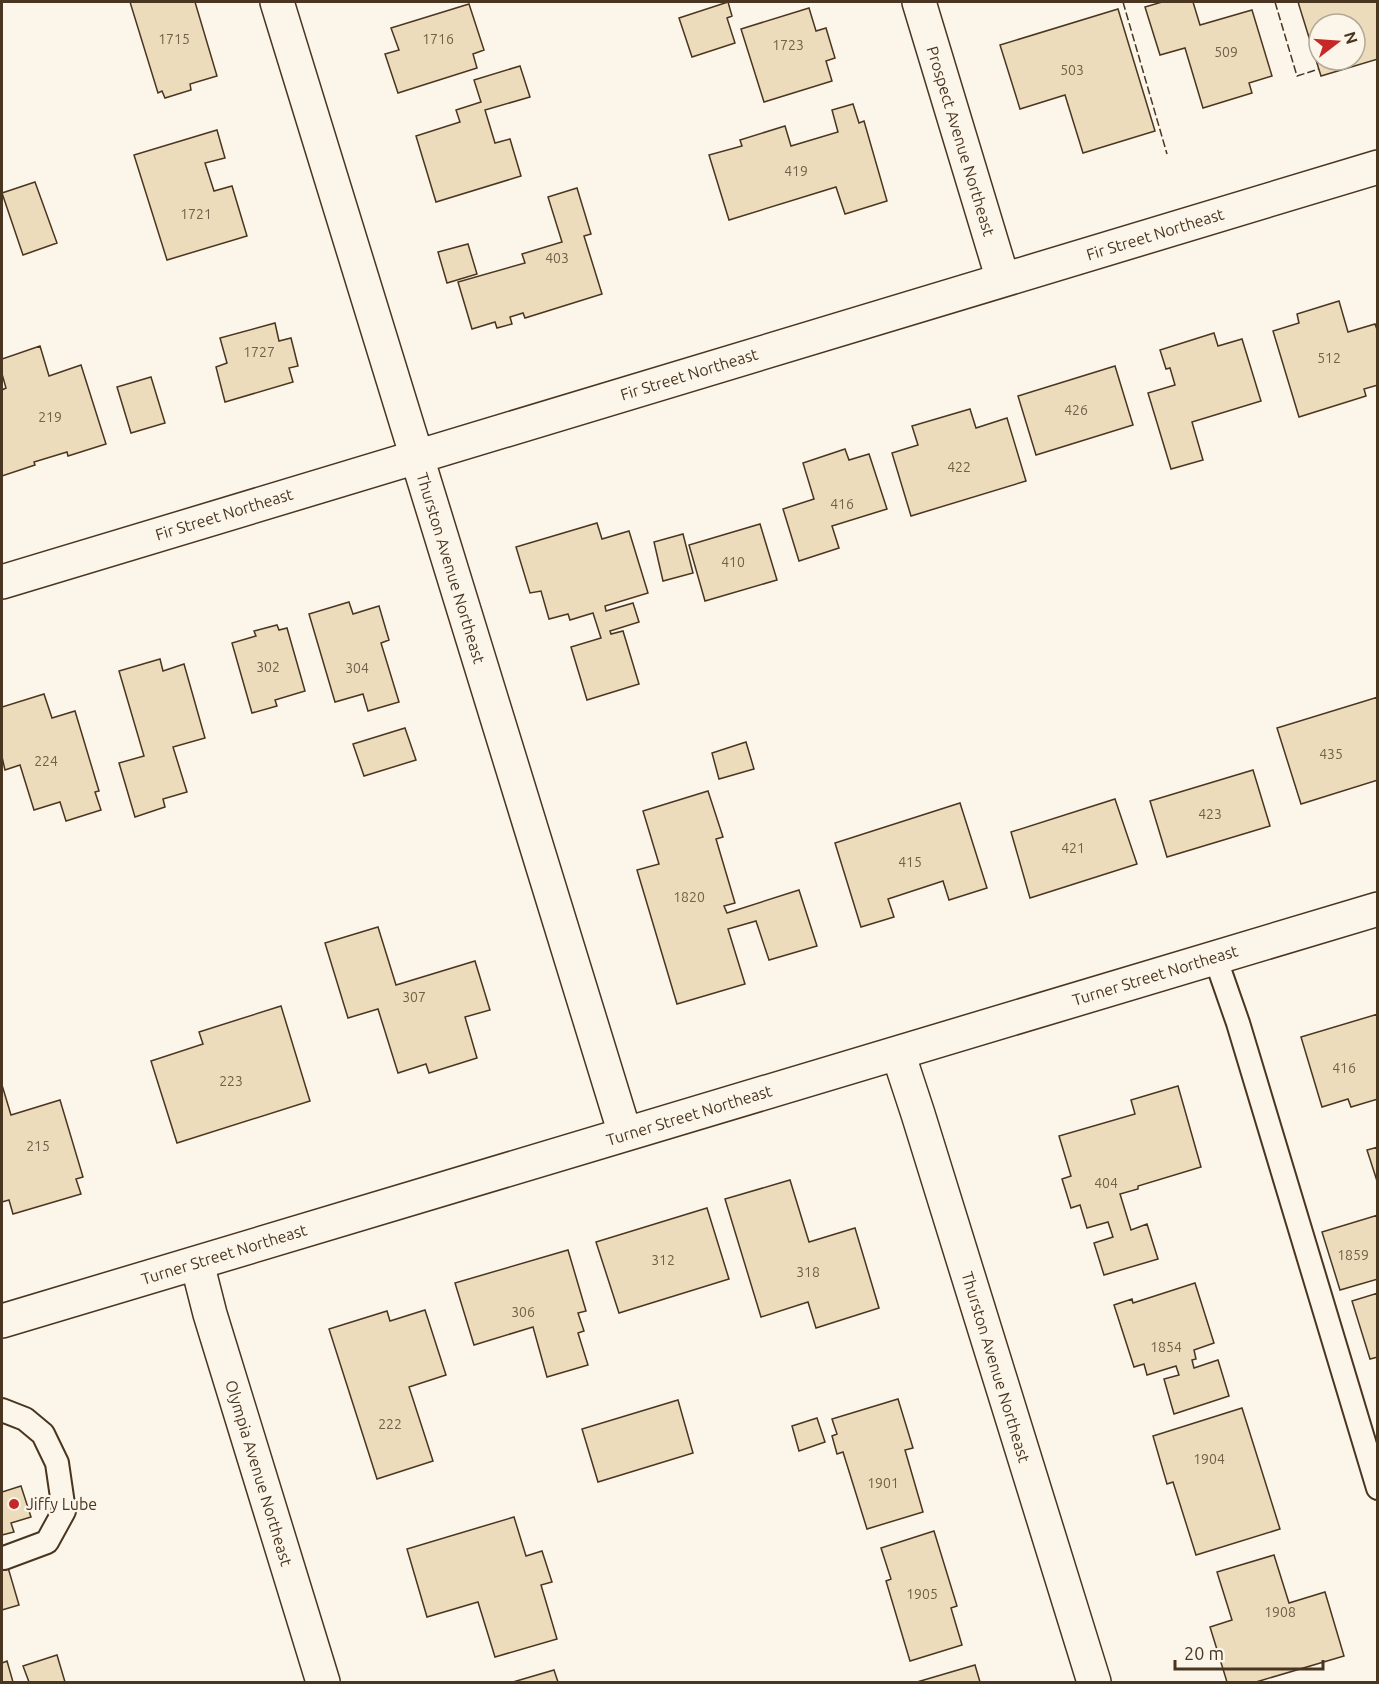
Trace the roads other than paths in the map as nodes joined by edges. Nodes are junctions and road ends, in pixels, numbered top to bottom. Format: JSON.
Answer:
{"nodes":[{"id":1,"x":277,"y":2,"type":"edge"},
{"id":2,"x":919,"y":2,"type":"edge"},
{"id":3,"x":1377,"y":167,"type":"edge"},
{"id":4,"x":1003,"y":280,"type":"junction"},
{"id":5,"x":417,"y":456,"type":"junction"},
{"id":6,"x":2,"y":582,"type":"edge"},
{"id":7,"x":1377,"y":909,"type":"edge"},
{"id":8,"x":1215,"y":957,"type":"junction"},
{"id":9,"x":898,"y":1053,"type":"junction"},
{"id":10,"x":625,"y":1134,"type":"junction"},
{"id":11,"x":197,"y":1263,"type":"junction"},
{"id":12,"x":2,"y":1321,"type":"edge"},
{"id":13,"x":2,"y":1410,"type":"edge"},
{"id":14,"x":1377,"y":1488,"type":"edge"},
{"id":15,"x":4,"y":1558,"type":"dead end"},
{"id":16,"x":323,"y":1683,"type":"edge"},
{"id":17,"x":1094,"y":1683,"type":"edge"}],
"edges":[{"from":1,"to":5,"type":"street","name":"Thurston Avenue Northeast"},
{"from":2,"to":4,"type":"street","name":"Prospect Avenue Northeast"},
{"from":3,"to":4,"type":"street","name":"Fir Street Northeast"},
{"from":4,"to":5,"type":"street","name":"Fir Street Northeast"},
{"from":5,"to":6,"type":"street","name":"Fir Street Northeast"},
{"from":5,"to":10,"type":"street","name":"Thurston Avenue Northeast"},
{"from":7,"to":8,"type":"street","name":"Turner Street Northeast"},
{"from":8,"to":9,"type":"street","name":"Turner Street Northeast"},
{"from":8,"to":14,"type":"lane"},
{"from":9,"to":10,"type":"street","name":"Turner Street Northeast"},
{"from":9,"to":17,"type":"street","name":"Thurston Avenue Northeast"},
{"from":10,"to":11,"type":"street","name":"Turner Street Northeast"},
{"from":11,"to":12,"type":"street","name":"Turner Street Northeast"},
{"from":11,"to":16,"type":"street","name":"Olympia Avenue Northeast"},
{"from":13,"to":15,"type":"lane"}]}
